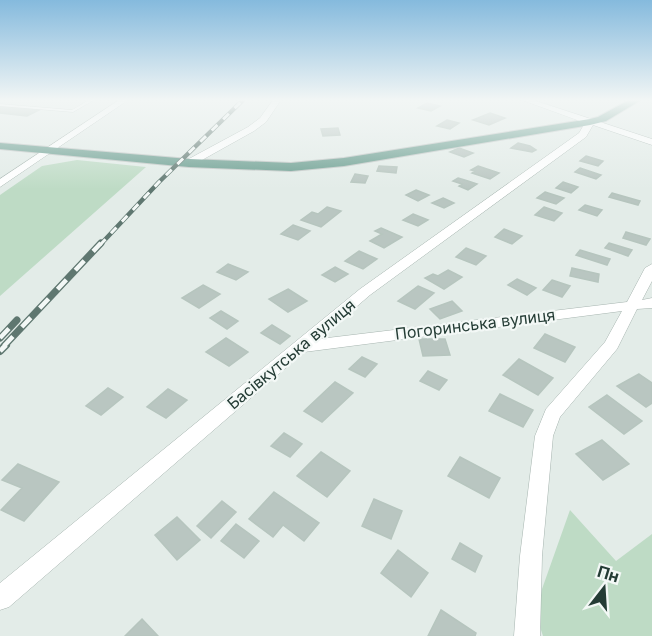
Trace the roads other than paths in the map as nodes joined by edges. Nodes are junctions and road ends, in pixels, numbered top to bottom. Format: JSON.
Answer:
{"nodes":[{"id":1,"x":79,"y":130,"type":"edge"},
{"id":2,"x":250,"y":130,"type":"edge"},
{"id":3,"x":542,"y":130,"type":"edge"},
{"id":4,"x":586,"y":130,"type":"edge"},
{"id":5,"x":614,"y":130,"type":"edge"},
{"id":6,"x":652,"y":142,"type":"edge"},
{"id":7,"x":0,"y":146,"type":"edge"},
{"id":8,"x":49,"y":150,"type":"junction"},
{"id":9,"x":189,"y":163,"type":"junction"},
{"id":10,"x":0,"y":184,"type":"edge"},
{"id":11,"x":652,"y":268,"type":"edge"},
{"id":12,"x":643,"y":304,"type":"edge"},
{"id":13,"x":298,"y":347,"type":"junction"},
{"id":14,"x":0,"y":598,"type":"edge"},
{"id":15,"x":527,"y":636,"type":"edge"}],
"edges":[{"from":1,"to":8,"type":"street"},
{"from":2,"to":9,"type":"street"},
{"from":3,"to":9,"type":"main road","name":"Басівкутська вулиця"},
{"from":4,"to":13,"type":"street","name":"Басівкутська вулиця"},
{"from":5,"to":6,"type":"street"},
{"from":7,"to":8,"type":"main road","name":"Басівкутська вулиця"},
{"from":8,"to":9,"type":"main road","name":"Басівкутська вулиця"},
{"from":8,"to":10,"type":"street"},
{"from":11,"to":12,"type":"street"},
{"from":12,"to":13,"type":"street","name":"Погоринська вулиця"},
{"from":12,"to":15,"type":"street"},
{"from":13,"to":14,"type":"street","name":"Басівкутська вулиця"}]}
